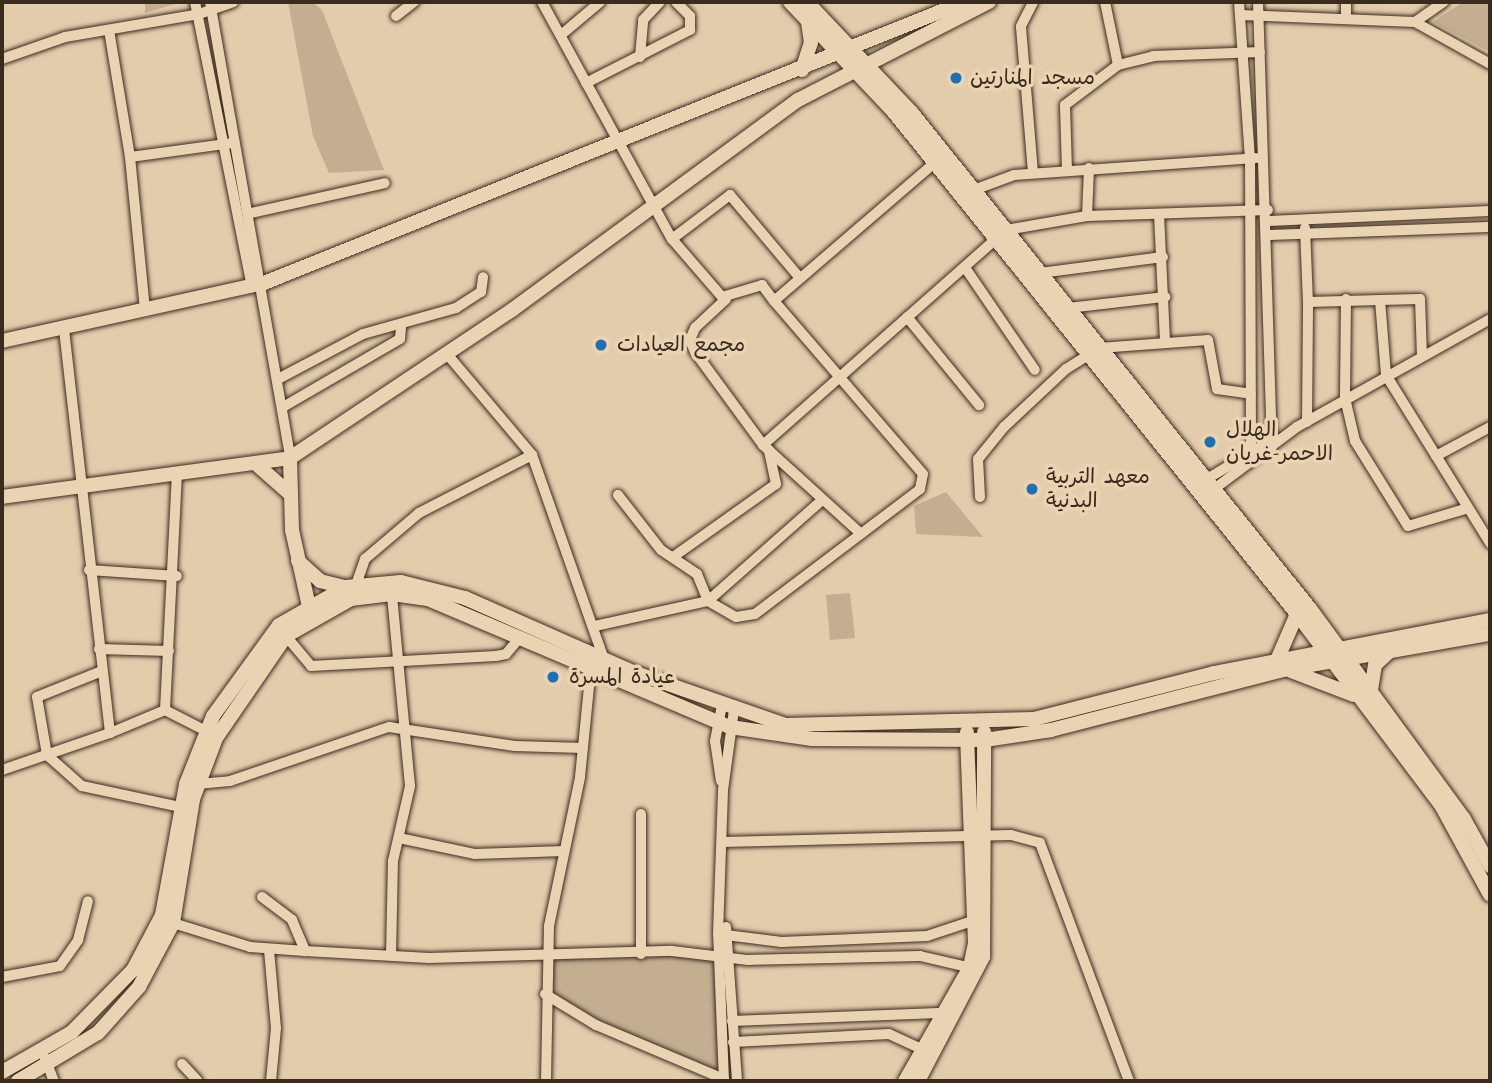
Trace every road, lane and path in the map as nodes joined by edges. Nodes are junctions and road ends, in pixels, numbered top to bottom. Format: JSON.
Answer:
{"nodes":[{"id":1,"x":195,"y":2,"type":"edge"},
{"id":2,"x":233,"y":2,"type":"edge"},
{"id":3,"x":414,"y":2,"type":"edge"},
{"id":4,"x":542,"y":2,"type":"edge"},
{"id":5,"x":600,"y":2,"type":"edge"},
{"id":6,"x":660,"y":2,"type":"edge"},
{"id":7,"x":676,"y":2,"type":"edge"},
{"id":8,"x":790,"y":2,"type":"edge"},
{"id":9,"x":807,"y":2,"type":"edge"},
{"id":10,"x":989,"y":2,"type":"edge"},
{"id":11,"x":1034,"y":2,"type":"edge"},
{"id":12,"x":1104,"y":2,"type":"edge"},
{"id":13,"x":1239,"y":2,"type":"edge"},
{"id":14,"x":1258,"y":2,"type":"edge"},
{"id":15,"x":1346,"y":2,"type":"edge"},
{"id":16,"x":1444,"y":2,"type":"edge"},
{"id":17,"x":956,"y":4,"type":"edge"},
{"id":18,"x":212,"y":6,"type":"edge"},
{"id":19,"x":199,"y":14,"type":"junction"},
{"id":20,"x":1241,"y":15,"type":"junction"},
{"id":21,"x":1258,"y":15,"type":"junction"},
{"id":22,"x":396,"y":16,"type":"dead end"},
{"id":23,"x":1346,"y":18,"type":"junction"},
{"id":24,"x":808,"y":21,"type":"junction"},
{"id":25,"x":1416,"y":22,"type":"junction"},
{"id":26,"x":109,"y":30,"type":"junction"},
{"id":27,"x":561,"y":35,"type":"junction"},
{"id":28,"x":857,"y":50,"type":"junction"},
{"id":29,"x":891,"y":50,"type":"junction"},
{"id":30,"x":1240,"y":50,"type":"junction"},
{"id":31,"x":1260,"y":52,"type":"junction"},
{"id":32,"x":842,"y":55,"type":"junction"},
{"id":33,"x":640,"y":57,"type":"junction"},
{"id":34,"x":2,"y":59,"type":"edge"},
{"id":35,"x":868,"y":61,"type":"junction"},
{"id":36,"x":1490,"y":64,"type":"edge"},
{"id":37,"x":1118,"y":65,"type":"junction"},
{"id":38,"x":854,"y":69,"type":"junction"},
{"id":39,"x":802,"y":70,"type":"junction"},
{"id":40,"x":787,"y":77,"type":"junction"},
{"id":41,"x":586,"y":83,"type":"junction"},
{"id":42,"x":886,"y":83,"type":"junction"},
{"id":43,"x":798,"y":100,"type":"junction"},
{"id":44,"x":232,"y":143,"type":"junction"},
{"id":45,"x":617,"y":146,"type":"junction"},
{"id":46,"x":130,"y":157,"type":"junction"},
{"id":47,"x":1265,"y":157,"type":"junction"},
{"id":48,"x":1250,"y":158,"type":"junction"},
{"id":49,"x":933,"y":164,"type":"junction"},
{"id":50,"x":1089,"y":168,"type":"junction"},
{"id":51,"x":1067,"y":170,"type":"junction"},
{"id":52,"x":1033,"y":173,"type":"junction"},
{"id":53,"x":385,"y":183,"type":"dead end"},
{"id":54,"x":963,"y":186,"type":"junction"},
{"id":55,"x":649,"y":206,"type":"junction"},
{"id":56,"x":1250,"y":209,"type":"junction"},
{"id":57,"x":1490,"y":211,"type":"edge"},
{"id":58,"x":251,"y":213,"type":"junction"},
{"id":59,"x":1159,"y":214,"type":"junction"},
{"id":60,"x":1268,"y":215,"type":"junction"},
{"id":61,"x":1087,"y":216,"type":"junction"},
{"id":62,"x":1306,"y":219,"type":"junction"},
{"id":63,"x":1490,"y":227,"type":"edge"},
{"id":64,"x":1306,"y":234,"type":"junction"},
{"id":65,"x":1268,"y":235,"type":"junction"},
{"id":66,"x":1001,"y":236,"type":"junction"},
{"id":67,"x":672,"y":239,"type":"junction"},
{"id":68,"x":1163,"y":257,"type":"junction"},
{"id":69,"x":965,"y":269,"type":"junction"},
{"id":70,"x":1040,"y":273,"type":"junction"},
{"id":71,"x":483,"y":277,"type":"dead end"},
{"id":72,"x":799,"y":277,"type":"junction"},
{"id":73,"x":258,"y":285,"type":"junction"},
{"id":74,"x":1165,"y":296,"type":"junction"},
{"id":75,"x":726,"y":299,"type":"junction"},
{"id":76,"x":1346,"y":299,"type":"junction"},
{"id":77,"x":774,"y":300,"type":"junction"},
{"id":78,"x":1380,"y":300,"type":"junction"},
{"id":79,"x":1308,"y":302,"type":"junction"},
{"id":80,"x":1068,"y":308,"type":"junction"},
{"id":81,"x":145,"y":310,"type":"junction"},
{"id":82,"x":907,"y":317,"type":"junction"},
{"id":83,"x":1490,"y":319,"type":"edge"},
{"id":84,"x":401,"y":327,"type":"junction"},
{"id":85,"x":64,"y":330,"type":"junction"},
{"id":86,"x":1165,"y":339,"type":"junction"},
{"id":87,"x":2,"y":341,"type":"edge"},
{"id":88,"x":1094,"y":352,"type":"junction"},
{"id":89,"x":447,"y":354,"type":"junction"},
{"id":90,"x":1422,"y":355,"type":"junction"},
{"id":91,"x":1035,"y":370,"type":"dead end"},
{"id":92,"x":1386,"y":375,"type":"junction"},
{"id":93,"x":841,"y":377,"type":"junction"},
{"id":94,"x":278,"y":379,"type":"junction"},
{"id":95,"x":1251,"y":394,"type":"junction"},
{"id":96,"x":1345,"y":398,"type":"junction"},
{"id":97,"x":979,"y":405,"type":"dead end"},
{"id":98,"x":282,"y":407,"type":"junction"},
{"id":99,"x":1307,"y":422,"type":"junction"},
{"id":100,"x":1490,"y":427,"type":"edge"},
{"id":101,"x":1271,"y":443,"type":"junction"},
{"id":102,"x":766,"y":447,"type":"junction"},
{"id":103,"x":1255,"y":452,"type":"junction"},
{"id":104,"x":532,"y":455,"type":"junction"},
{"id":105,"x":1436,"y":456,"type":"junction"},
{"id":106,"x":290,"y":458,"type":"junction"},
{"id":107,"x":255,"y":463,"type":"junction"},
{"id":108,"x":177,"y":473,"type":"junction"},
{"id":109,"x":1210,"y":484,"type":"junction"},
{"id":110,"x":81,"y":486,"type":"junction"},
{"id":111,"x":289,"y":493,"type":"junction"},
{"id":112,"x":618,"y":495,"type":"dead end"},
{"id":113,"x":2,"y":497,"type":"edge"},
{"id":114,"x":980,"y":497,"type":"dead end"},
{"id":115,"x":821,"y":500,"type":"junction"},
{"id":116,"x":1465,"y":509,"type":"junction"},
{"id":117,"x":861,"y":534,"type":"junction"},
{"id":118,"x":1490,"y":543,"type":"edge"},
{"id":119,"x":673,"y":557,"type":"junction"},
{"id":120,"x":298,"y":563,"type":"junction"},
{"id":121,"x":89,"y":570,"type":"junction"},
{"id":122,"x":177,"y":576,"type":"junction"},
{"id":123,"x":351,"y":586,"type":"junction"},
{"id":124,"x":392,"y":594,"type":"junction"},
{"id":125,"x":708,"y":601,"type":"junction"},
{"id":126,"x":315,"y":607,"type":"junction"},
{"id":127,"x":1297,"y":614,"type":"junction"},
{"id":128,"x":1490,"y":620,"type":"edge"},
{"id":129,"x":595,"y":626,"type":"junction"},
{"id":130,"x":282,"y":630,"type":"junction"},
{"id":131,"x":1490,"y":634,"type":"edge"},
{"id":132,"x":521,"y":636,"type":"junction"},
{"id":133,"x":99,"y":649,"type":"junction"},
{"id":134,"x":1392,"y":650,"type":"junction"},
{"id":135,"x":169,"y":651,"type":"junction"},
{"id":136,"x":1343,"y":652,"type":"junction"},
{"id":137,"x":1327,"y":655,"type":"junction"},
{"id":138,"x":604,"y":659,"type":"junction"},
{"id":139,"x":400,"y":661,"type":"junction"},
{"id":140,"x":1280,"y":665,"type":"junction"},
{"id":141,"x":591,"y":667,"type":"junction"},
{"id":142,"x":102,"y":671,"type":"junction"},
{"id":143,"x":1365,"y":694,"type":"junction"},
{"id":144,"x":1136,"y":701,"type":"junction"},
{"id":145,"x":728,"y":708,"type":"junction"},
{"id":146,"x":165,"y":710,"type":"junction"},
{"id":147,"x":983,"y":722,"type":"junction"},
{"id":148,"x":967,"y":723,"type":"junction"},
{"id":149,"x":723,"y":724,"type":"junction"},
{"id":150,"x":407,"y":727,"type":"junction"},
{"id":151,"x":110,"y":733,"type":"junction"},
{"id":152,"x":212,"y":734,"type":"junction"},
{"id":153,"x":967,"y":740,"type":"junction"},
{"id":154,"x":985,"y":740,"type":"junction"},
{"id":155,"x":583,"y":748,"type":"junction"},
{"id":156,"x":47,"y":755,"type":"junction"},
{"id":157,"x":2,"y":770,"type":"edge"},
{"id":158,"x":197,"y":784,"type":"junction"},
{"id":159,"x":180,"y":807,"type":"junction"},
{"id":160,"x":641,"y":814,"type":"dead end"},
{"id":161,"x":1459,"y":821,"type":"junction"},
{"id":162,"x":978,"y":836,"type":"junction"},
{"id":163,"x":399,"y":838,"type":"junction"},
{"id":164,"x":723,"y":842,"type":"junction"},
{"id":165,"x":564,"y":851,"type":"junction"},
{"id":166,"x":1490,"y":866,"type":"edge"},
{"id":167,"x":1490,"y":895,"type":"edge"},
{"id":168,"x":262,"y":897,"type":"dead end"},
{"id":169,"x":88,"y":901,"type":"dead end"},
{"id":170,"x":975,"y":920,"type":"junction"},
{"id":171,"x":173,"y":922,"type":"junction"},
{"id":172,"x":723,"y":934,"type":"junction"},
{"id":173,"x":269,"y":950,"type":"junction"},
{"id":174,"x":306,"y":951,"type":"junction"},
{"id":175,"x":640,"y":954,"type":"junction"},
{"id":176,"x":391,"y":955,"type":"junction"},
{"id":177,"x":547,"y":957,"type":"junction"},
{"id":178,"x":723,"y":957,"type":"junction"},
{"id":179,"x":974,"y":969,"type":"junction"},
{"id":180,"x":2,"y":977,"type":"edge"},
{"id":181,"x":545,"y":995,"type":"junction"},
{"id":182,"x":945,"y":1013,"type":"junction"},
{"id":183,"x":732,"y":1021,"type":"junction"},
{"id":184,"x":733,"y":1042,"type":"junction"},
{"id":185,"x":928,"y":1052,"type":"junction"},
{"id":186,"x":45,"y":1057,"type":"junction"},
{"id":187,"x":183,"y":1064,"type":"dead end"},
{"id":188,"x":6,"y":1070,"type":"edge"},
{"id":189,"x":724,"y":1080,"type":"edge"},
{"id":190,"x":22,"y":1081,"type":"edge"},
{"id":191,"x":54,"y":1081,"type":"edge"},
{"id":192,"x":198,"y":1081,"type":"edge"},
{"id":193,"x":271,"y":1081,"type":"edge"},
{"id":194,"x":546,"y":1081,"type":"edge"},
{"id":195,"x":737,"y":1081,"type":"edge"},
{"id":196,"x":905,"y":1081,"type":"edge"},
{"id":197,"x":918,"y":1081,"type":"edge"},
{"id":198,"x":1129,"y":1081,"type":"edge"}],
"edges":[{"from":1,"to":19,"type":"street"},
{"from":2,"to":18,"type":"street"},
{"from":3,"to":22,"type":"street"},
{"from":4,"to":27,"type":"street"},
{"from":5,"to":27,"type":"street"},
{"from":6,"to":33,"type":"street"},
{"from":7,"to":33,"type":"street"},
{"from":8,"to":24,"type":"main road"},
{"from":9,"to":28,"type":"main road"},
{"from":10,"to":29,"type":"main road"},
{"from":11,"to":52,"type":"street"},
{"from":12,"to":37,"type":"street"},
{"from":13,"to":20,"type":"street"},
{"from":14,"to":21,"type":"street"},
{"from":15,"to":23,"type":"street"},
{"from":16,"to":25,"type":"street"},
{"from":17,"to":28,"type":"main road"},
{"from":18,"to":19,"type":"street"},
{"from":18,"to":44,"type":"street"},
{"from":19,"to":26,"type":"street"},
{"from":19,"to":44,"type":"street"},
{"from":20,"to":21,"type":"street"},
{"from":20,"to":30,"type":"street"},
{"from":21,"to":23,"type":"street"},
{"from":21,"to":31,"type":"street"},
{"from":23,"to":25,"type":"street"},
{"from":24,"to":32,"type":"main road"},
{"from":24,"to":39,"type":"main road"},
{"from":25,"to":36,"type":"street"},
{"from":26,"to":34,"type":"street"},
{"from":26,"to":46,"type":"street"},
{"from":27,"to":41,"type":"street"},
{"from":28,"to":32,"type":"main road"},
{"from":28,"to":35,"type":"main road"},
{"from":29,"to":35,"type":"main road"},
{"from":29,"to":42,"type":"main road"},
{"from":30,"to":31,"type":"street"},
{"from":30,"to":37,"type":"street"},
{"from":30,"to":48,"type":"street"},
{"from":31,"to":47,"type":"street"},
{"from":32,"to":38,"type":"main road"},
{"from":32,"to":39,"type":"main road"},
{"from":33,"to":41,"type":"street"},
{"from":35,"to":38,"type":"main road"},
{"from":35,"to":42,"type":"main road"},
{"from":37,"to":51,"type":"street"},
{"from":38,"to":43,"type":"main road"},
{"from":38,"to":49,"type":"main road"},
{"from":39,"to":40,"type":"main road"},
{"from":40,"to":43,"type":"main road"},
{"from":40,"to":45,"type":"main road"},
{"from":41,"to":45,"type":"street"},
{"from":42,"to":54,"type":"main road"},
{"from":43,"to":55,"type":"main road"},
{"from":44,"to":46,"type":"street"},
{"from":44,"to":58,"type":"street"},
{"from":44,"to":73,"type":"street"},
{"from":45,"to":55,"type":"street"},
{"from":45,"to":73,"type":"main road"},
{"from":46,"to":81,"type":"street"},
{"from":47,"to":48,"type":"street"},
{"from":47,"to":60,"type":"street"},
{"from":48,"to":50,"type":"street"},
{"from":48,"to":56,"type":"street"},
{"from":49,"to":54,"type":"main road"},
{"from":49,"to":72,"type":"street"},
{"from":50,"to":51,"type":"street"},
{"from":50,"to":61,"type":"street"},
{"from":51,"to":52,"type":"street"},
{"from":52,"to":54,"type":"street"},
{"from":53,"to":58,"type":"street"},
{"from":54,"to":66,"type":"main road"},
{"from":55,"to":67,"type":"street"},
{"from":55,"to":89,"type":"main road"},
{"from":56,"to":59,"type":"street"},
{"from":56,"to":60,"type":"street"},
{"from":56,"to":95,"type":"street"},
{"from":57,"to":62,"type":"street"},
{"from":58,"to":73,"type":"street"},
{"from":59,"to":61,"type":"street"},
{"from":59,"to":68,"type":"street"},
{"from":60,"to":62,"type":"street"},
{"from":60,"to":65,"type":"street"},
{"from":61,"to":66,"type":"street"},
{"from":62,"to":64,"type":"street"},
{"from":63,"to":64,"type":"street"},
{"from":64,"to":65,"type":"street"},
{"from":64,"to":79,"type":"street"},
{"from":65,"to":101,"type":"street"},
{"from":66,"to":69,"type":"street"},
{"from":66,"to":70,"type":"main road"},
{"from":66,"to":88,"type":"main road"},
{"from":67,"to":72,"type":"street"},
{"from":67,"to":75,"type":"street"},
{"from":68,"to":70,"type":"street"},
{"from":68,"to":74,"type":"street"},
{"from":69,"to":82,"type":"street"},
{"from":69,"to":91,"type":"street"},
{"from":70,"to":80,"type":"main road"},
{"from":71,"to":84,"type":"street"},
{"from":72,"to":77,"type":"street"},
{"from":73,"to":81,"type":"main road"},
{"from":73,"to":94,"type":"street"},
{"from":74,"to":80,"type":"street"},
{"from":74,"to":86,"type":"street"},
{"from":75,"to":77,"type":"street"},
{"from":75,"to":102,"type":"street"},
{"from":76,"to":78,"type":"street"},
{"from":76,"to":79,"type":"street"},
{"from":76,"to":96,"type":"street"},
{"from":77,"to":93,"type":"street"},
{"from":78,"to":90,"type":"street"},
{"from":78,"to":92,"type":"street"},
{"from":79,"to":99,"type":"street"},
{"from":80,"to":88,"type":"main road"},
{"from":81,"to":85,"type":"main road"},
{"from":82,"to":93,"type":"street"},
{"from":82,"to":97,"type":"street"},
{"from":83,"to":90,"type":"street"},
{"from":84,"to":94,"type":"street"},
{"from":84,"to":98,"type":"street"},
{"from":85,"to":87,"type":"main road"},
{"from":85,"to":110,"type":"street"},
{"from":86,"to":88,"type":"street"},
{"from":86,"to":95,"type":"street"},
{"from":88,"to":109,"type":"main road"},
{"from":88,"to":114,"type":"street"},
{"from":88,"to":127,"type":"main road"},
{"from":89,"to":104,"type":"street"},
{"from":89,"to":106,"type":"main road"},
{"from":90,"to":92,"type":"street"},
{"from":92,"to":96,"type":"street"},
{"from":92,"to":105,"type":"street"},
{"from":93,"to":102,"type":"street"},
{"from":93,"to":117,"type":"street"},
{"from":94,"to":98,"type":"street"},
{"from":95,"to":103,"type":"street"},
{"from":96,"to":99,"type":"street"},
{"from":96,"to":116,"type":"street"},
{"from":98,"to":106,"type":"street"},
{"from":99,"to":101,"type":"street"},
{"from":100,"to":105,"type":"street"},
{"from":101,"to":103,"type":"street"},
{"from":102,"to":115,"type":"street"},
{"from":102,"to":119,"type":"street"},
{"from":103,"to":109,"type":"street"},
{"from":104,"to":123,"type":"street"},
{"from":104,"to":129,"type":"street"},
{"from":105,"to":116,"type":"street"},
{"from":106,"to":107,"type":"main road"},
{"from":106,"to":111,"type":"main road"},
{"from":107,"to":108,"type":"main road"},
{"from":107,"to":111,"type":"main road"},
{"from":108,"to":110,"type":"main road"},
{"from":108,"to":122,"type":"street"},
{"from":109,"to":136,"type":"main road"},
{"from":110,"to":113,"type":"main road"},
{"from":110,"to":121,"type":"street"},
{"from":111,"to":120,"type":"main road"},
{"from":112,"to":119,"type":"street"},
{"from":115,"to":117,"type":"street"},
{"from":115,"to":125,"type":"street"},
{"from":116,"to":118,"type":"street"},
{"from":117,"to":125,"type":"street"},
{"from":119,"to":125,"type":"street"},
{"from":120,"to":123,"type":"main road"},
{"from":120,"to":126,"type":"main road"},
{"from":120,"to":130,"type":"main road"},
{"from":121,"to":122,"type":"street"},
{"from":121,"to":133,"type":"street"},
{"from":122,"to":135,"type":"street"},
{"from":123,"to":126,"type":"main road"},
{"from":123,"to":138,"type":"main road"},
{"from":124,"to":126,"type":"main road"},
{"from":124,"to":132,"type":"main road"},
{"from":124,"to":139,"type":"street"},
{"from":125,"to":129,"type":"street"},
{"from":126,"to":130,"type":"main road"},
{"from":127,"to":137,"type":"main road"},
{"from":127,"to":140,"type":"main road"},
{"from":128,"to":136,"type":"main road"},
{"from":129,"to":138,"type":"street"},
{"from":130,"to":139,"type":"street"},
{"from":130,"to":152,"type":"main road"},
{"from":131,"to":134,"type":"main road"},
{"from":132,"to":139,"type":"street"},
{"from":132,"to":141,"type":"main road"},
{"from":133,"to":135,"type":"street"},
{"from":133,"to":142,"type":"street"},
{"from":134,"to":136,"type":"main road"},
{"from":134,"to":143,"type":"main road"},
{"from":135,"to":146,"type":"street"},
{"from":136,"to":137,"type":"main road"},
{"from":136,"to":143,"type":"main road"},
{"from":137,"to":140,"type":"main road"},
{"from":137,"to":143,"type":"main road"},
{"from":138,"to":145,"type":"main road"},
{"from":139,"to":150,"type":"street"},
{"from":140,"to":143,"type":"main road"},
{"from":140,"to":144,"type":"main road"},
{"from":141,"to":149,"type":"main road"},
{"from":141,"to":155,"type":"street"},
{"from":142,"to":151,"type":"street"},
{"from":142,"to":156,"type":"street"},
{"from":143,"to":161,"type":"main road"},
{"from":144,"to":147,"type":"main road"},
{"from":144,"to":154,"type":"main road"},
{"from":145,"to":148,"type":"main road"},
{"from":145,"to":149,"type":"street"},
{"from":146,"to":151,"type":"street"},
{"from":146,"to":152,"type":"street"},
{"from":147,"to":148,"type":"main road"},
{"from":147,"to":154,"type":"main road"},
{"from":148,"to":153,"type":"main road"},
{"from":149,"to":153,"type":"main road"},
{"from":149,"to":164,"type":"street"},
{"from":150,"to":155,"type":"street"},
{"from":150,"to":158,"type":"street"},
{"from":150,"to":163,"type":"street"},
{"from":151,"to":156,"type":"street"},
{"from":152,"to":158,"type":"main road"},
{"from":152,"to":159,"type":"main road"},
{"from":153,"to":154,"type":"main road"},
{"from":153,"to":162,"type":"main road"},
{"from":154,"to":162,"type":"main road"},
{"from":155,"to":165,"type":"street"},
{"from":156,"to":157,"type":"street"},
{"from":156,"to":159,"type":"street"},
{"from":158,"to":171,"type":"main road"},
{"from":159,"to":186,"type":"main road"},
{"from":160,"to":175,"type":"street"},
{"from":161,"to":166,"type":"main road"},
{"from":161,"to":167,"type":"main road"},
{"from":162,"to":164,"type":"street"},
{"from":162,"to":170,"type":"main road"},
{"from":162,"to":179,"type":"main road"},
{"from":162,"to":198,"type":"street"},
{"from":163,"to":165,"type":"street"},
{"from":163,"to":176,"type":"street"},
{"from":164,"to":172,"type":"street"},
{"from":165,"to":177,"type":"street"},
{"from":168,"to":174,"type":"street"},
{"from":169,"to":180,"type":"street"},
{"from":170,"to":172,"type":"street"},
{"from":170,"to":179,"type":"main road"},
{"from":171,"to":173,"type":"street"},
{"from":171,"to":186,"type":"main road"},
{"from":172,"to":178,"type":"street"},
{"from":173,"to":174,"type":"street"},
{"from":173,"to":193,"type":"street"},
{"from":174,"to":176,"type":"street"},
{"from":175,"to":177,"type":"street"},
{"from":175,"to":178,"type":"street"},
{"from":176,"to":177,"type":"street"},
{"from":177,"to":181,"type":"street"},
{"from":178,"to":179,"type":"street"},
{"from":178,"to":183,"type":"street"},
{"from":178,"to":189,"type":"street"},
{"from":179,"to":182,"type":"main road"},
{"from":179,"to":185,"type":"main road"},
{"from":181,"to":189,"type":"street"},
{"from":181,"to":194,"type":"street"},
{"from":182,"to":183,"type":"street"},
{"from":182,"to":185,"type":"main road"},
{"from":183,"to":184,"type":"street"},
{"from":184,"to":185,"type":"street"},
{"from":184,"to":195,"type":"street"},
{"from":185,"to":196,"type":"main road"},
{"from":185,"to":197,"type":"main road"},
{"from":186,"to":188,"type":"main road"},
{"from":186,"to":190,"type":"main road"},
{"from":186,"to":191,"type":"street"},
{"from":187,"to":192,"type":"street"},
{"from":188,"to":190,"type":"street"}]}
